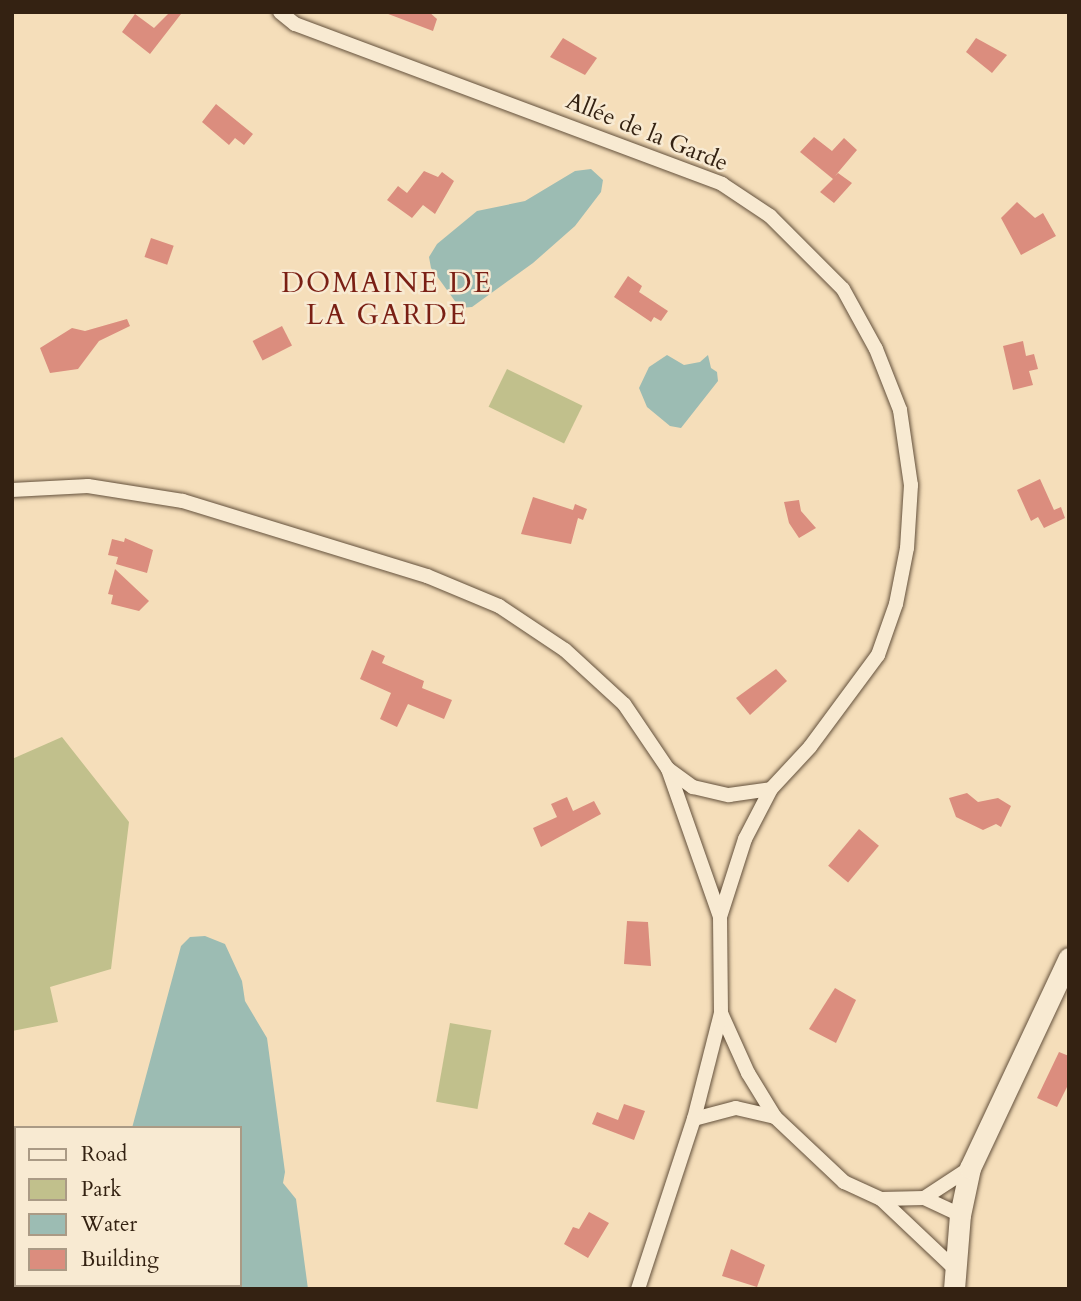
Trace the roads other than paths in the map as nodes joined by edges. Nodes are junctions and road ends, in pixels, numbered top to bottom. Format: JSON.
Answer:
{"nodes":[{"id":1,"x":280,"y":12,"type":"edge"},
{"id":2,"x":12,"y":490,"type":"edge"},
{"id":3,"x":668,"y":769,"type":"junction"},
{"id":4,"x":771,"y":789,"type":"junction"},
{"id":5,"x":720,"y":917,"type":"junction"},
{"id":6,"x":1069,"y":958,"type":"edge"},
{"id":7,"x":722,"y":1013,"type":"junction"},
{"id":8,"x":775,"y":1117,"type":"junction"},
{"id":9,"x":694,"y":1119,"type":"junction"},
{"id":10,"x":970,"y":1168,"type":"junction"},
{"id":11,"x":924,"y":1198,"type":"junction"},
{"id":12,"x":881,"y":1199,"type":"junction"},
{"id":13,"x":960,"y":1215,"type":"junction"},
{"id":14,"x":953,"y":1267,"type":"junction"},
{"id":15,"x":638,"y":1289,"type":"edge"},
{"id":16,"x":954,"y":1289,"type":"edge"}],
"edges":[{"from":1,"to":4,"type":"street","name":"Allée de la Garde"},
{"from":2,"to":3,"type":"street","name":"Allée de la Garde"},
{"from":3,"to":4,"type":"street","name":"Allée de la Garde"},
{"from":3,"to":5,"type":"street","name":"Allée de la Garde"},
{"from":4,"to":5,"type":"street","name":"Allée de la Garde"},
{"from":5,"to":7,"type":"street","name":"Allée de la Garde"},
{"from":6,"to":10,"type":"main road"},
{"from":7,"to":8,"type":"street","name":"Allée de la Garde"},
{"from":7,"to":9,"type":"street"},
{"from":8,"to":9,"type":"street"},
{"from":8,"to":12,"type":"street","name":"Allée de la Garde"},
{"from":9,"to":15,"type":"street"},
{"from":10,"to":11,"type":"street"},
{"from":10,"to":13,"type":"main road"},
{"from":11,"to":12,"type":"street","name":"Allée de la Garde"},
{"from":11,"to":13,"type":"street","name":"Allée de la Garde"},
{"from":12,"to":14,"type":"street","name":"Allée de la Garde"},
{"from":13,"to":14,"type":"main road"},
{"from":14,"to":16,"type":"main road"}]}
